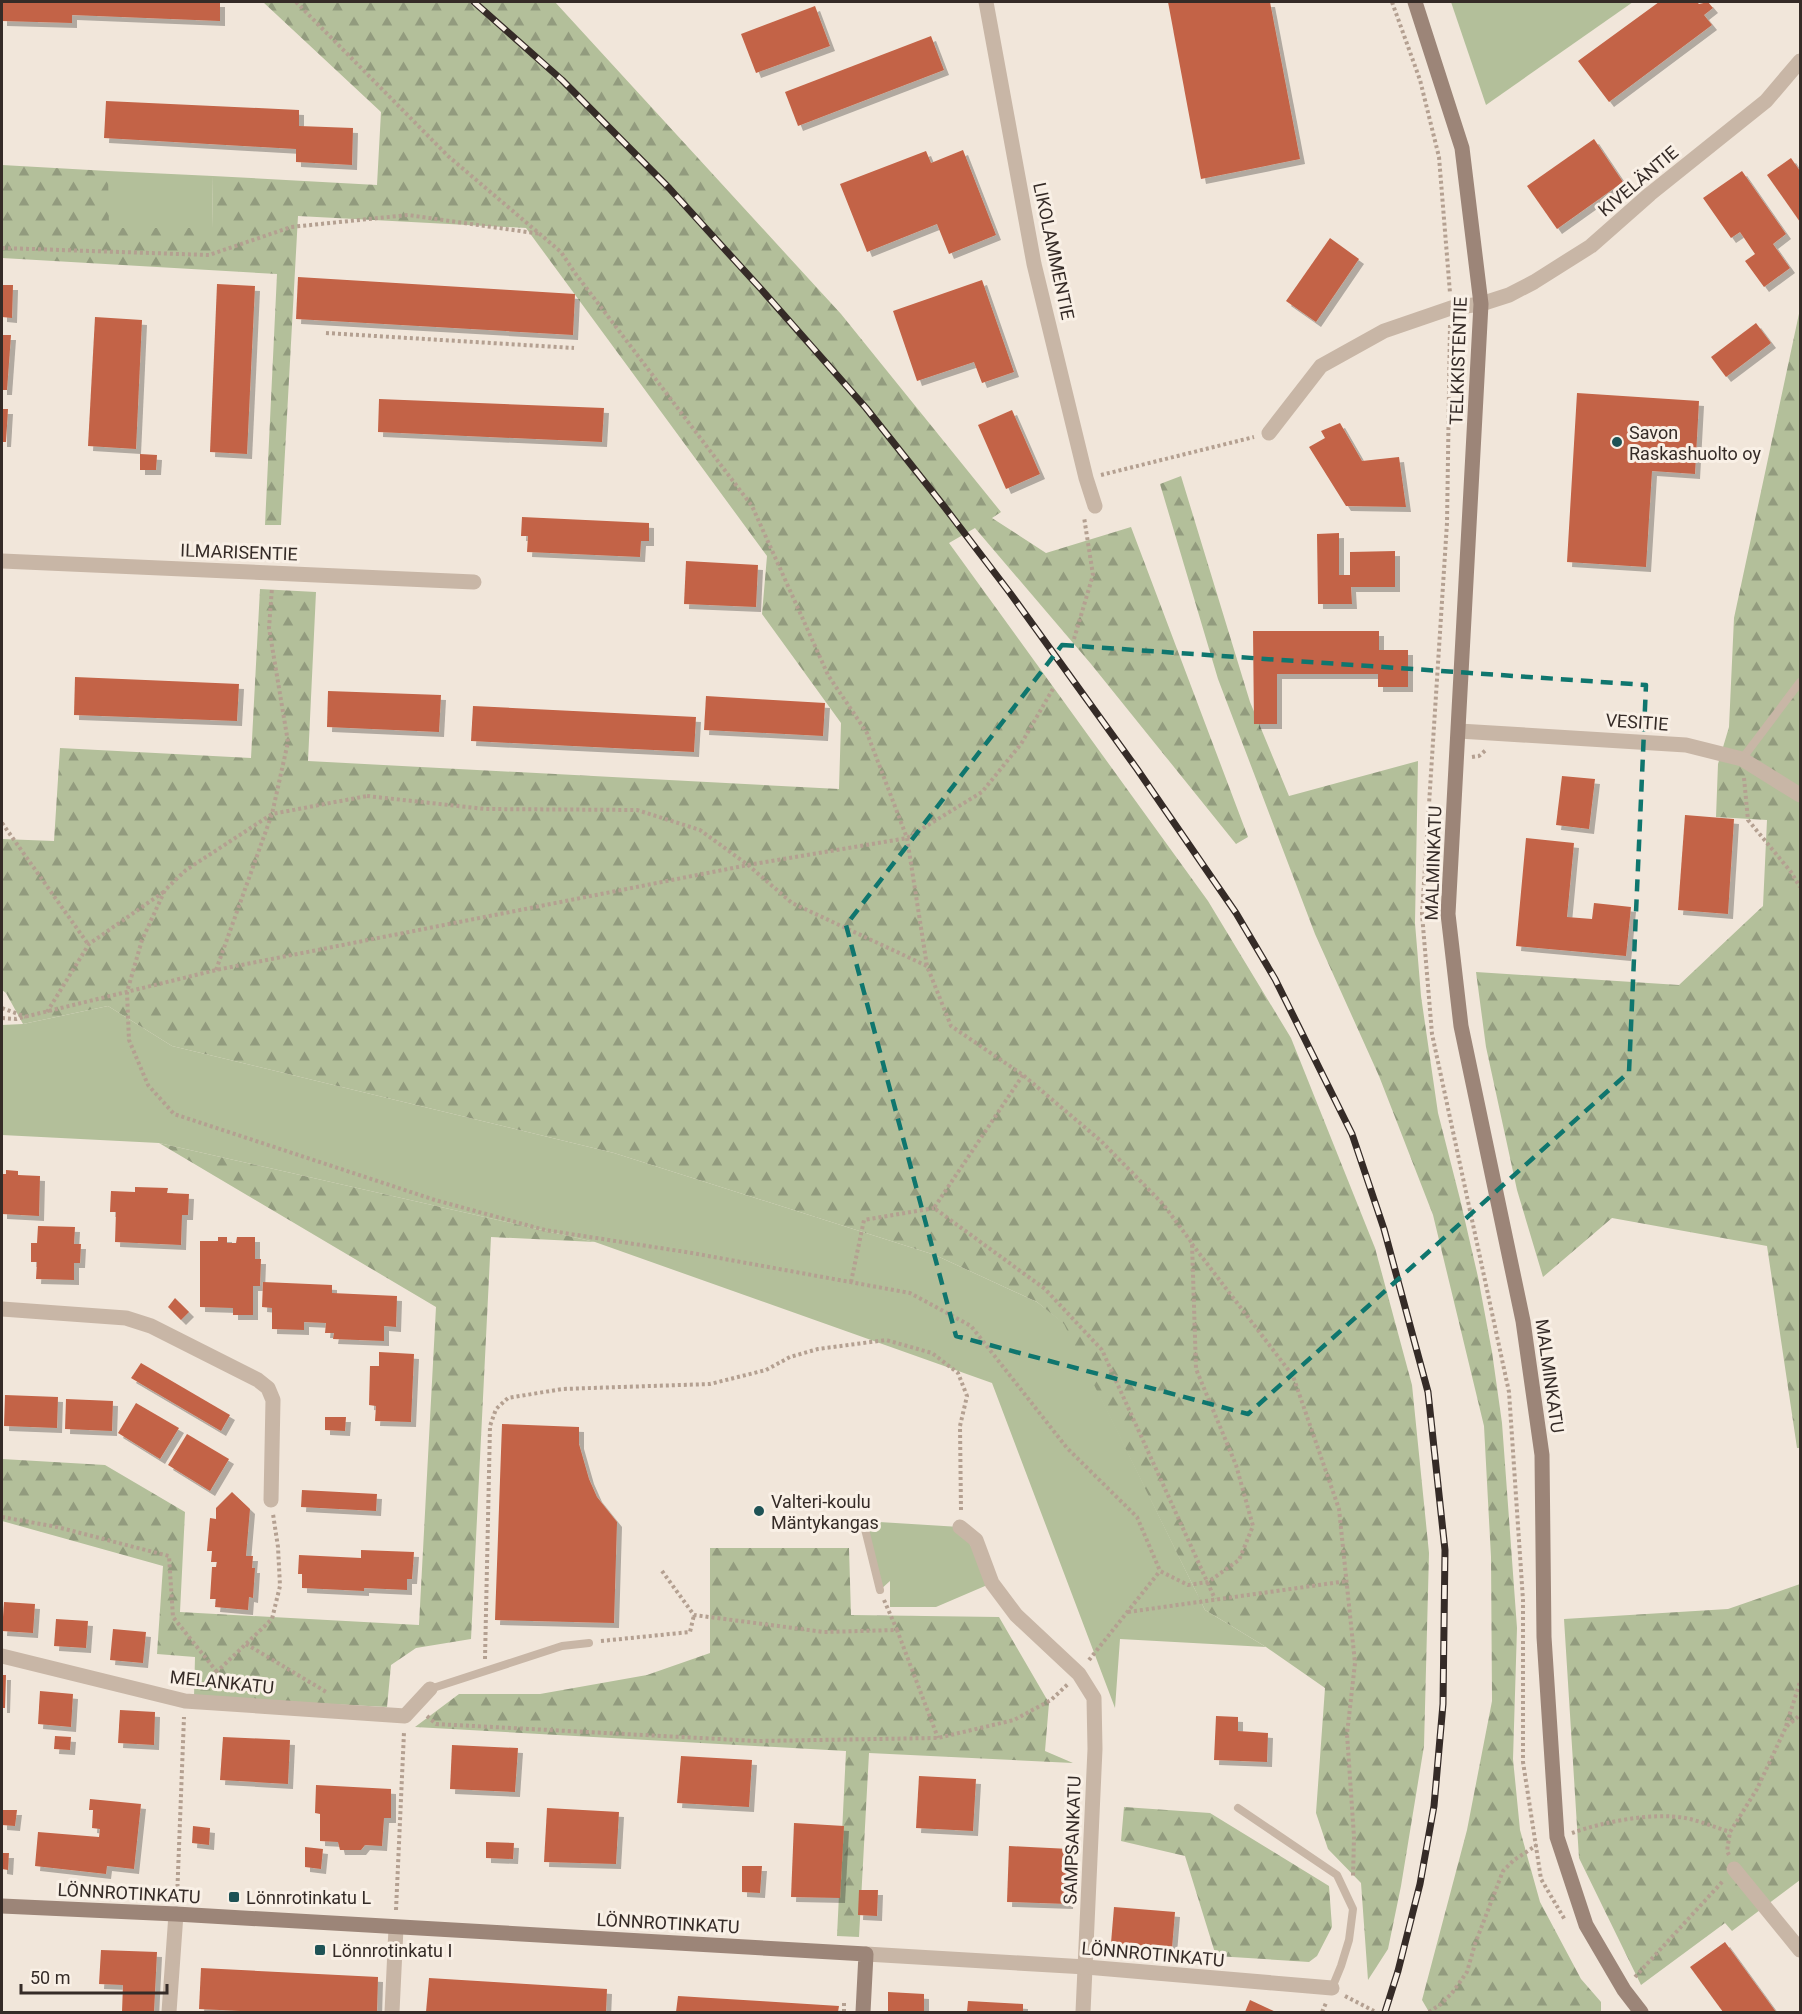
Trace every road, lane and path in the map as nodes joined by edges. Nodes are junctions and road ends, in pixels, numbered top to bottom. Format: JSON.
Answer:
{"nodes":[{"id":1,"x":296,"y":2,"type":"edge"},
{"id":2,"x":986,"y":2,"type":"edge"},
{"id":3,"x":1415,"y":2,"type":"edge"},
{"id":4,"x":1800,"y":61,"type":"edge"},
{"id":5,"x":542,"y":234,"type":"junction"},
{"id":6,"x":2,"y":248,"type":"edge"},
{"id":7,"x":1481,"y":304,"type":"junction"},
{"id":8,"x":326,"y":333,"type":"dead end"},
{"id":9,"x":574,"y":348,"type":"dead end"},
{"id":10,"x":1269,"y":433,"type":"joint"},
{"id":11,"x":1086,"y":478,"type":"junction"},
{"id":12,"x":1095,"y":506,"type":"dead end"},
{"id":13,"x":2,"y":561,"type":"edge"},
{"id":14,"x":277,"y":573,"type":"junction"},
{"id":15,"x":474,"y":582,"type":"dead end"},
{"id":16,"x":1800,"y":682,"type":"edge"},
{"id":17,"x":1054,"y":687,"type":"dead end"},
{"id":18,"x":1459,"y":731,"type":"junction"},
{"id":19,"x":1742,"y":759,"type":"junction"},
{"id":20,"x":1800,"y":795,"type":"edge"},
{"id":21,"x":272,"y":814,"type":"junction"},
{"id":22,"x":2,"y":823,"type":"edge"},
{"id":23,"x":907,"y":838,"type":"junction"},
{"id":24,"x":748,"y":866,"type":"junction"},
{"id":25,"x":1800,"y":887,"type":"edge"},
{"id":26,"x":165,"y":890,"type":"junction"},
{"id":27,"x":89,"y":944,"type":"junction"},
{"id":28,"x":927,"y":966,"type":"junction"},
{"id":29,"x":216,"y":970,"type":"junction"},
{"id":30,"x":127,"y":992,"type":"junction"},
{"id":31,"x":2,"y":1008,"type":"edge"},
{"id":32,"x":47,"y":1012,"type":"junction"},
{"id":33,"x":26,"y":1017,"type":"junction"},
{"id":34,"x":2,"y":1018,"type":"edge"},
{"id":35,"x":1023,"y":1075,"type":"junction"},
{"id":36,"x":934,"y":1208,"type":"junction"},
{"id":37,"x":1192,"y":1243,"type":"junction"},
{"id":38,"x":851,"y":1282,"type":"junction"},
{"id":39,"x":2,"y":1309,"type":"edge"},
{"id":40,"x":271,"y":1500,"type":"joint"},
{"id":41,"x":2,"y":1517,"type":"edge"},
{"id":42,"x":863,"y":1521,"type":"dead end"},
{"id":43,"x":960,"y":1527,"type":"joint"},
{"id":44,"x":1160,"y":1570,"type":"junction"},
{"id":45,"x":662,"y":1571,"type":"dead end"},
{"id":46,"x":1347,"y":1581,"type":"junction"},
{"id":47,"x":1208,"y":1582,"type":"junction"},
{"id":48,"x":880,"y":1590,"type":"joint"},
{"id":49,"x":1215,"y":1599,"type":"junction"},
{"id":50,"x":1127,"y":1612,"type":"junction"},
{"id":51,"x":694,"y":1616,"type":"junction"},
{"id":52,"x":897,"y":1630,"type":"junction"},
{"id":53,"x":589,"y":1642,"type":"joint"},
{"id":54,"x":246,"y":1644,"type":"junction"},
{"id":55,"x":2,"y":1656,"type":"edge"},
{"id":56,"x":485,"y":1671,"type":"junction"},
{"id":57,"x":217,"y":1672,"type":"junction"},
{"id":58,"x":1078,"y":1674,"type":"junction"},
{"id":59,"x":1800,"y":1682,"type":"edge"},
{"id":60,"x":430,"y":1689,"type":"joint"},
{"id":61,"x":334,"y":1696,"type":"dead end"},
{"id":62,"x":184,"y":1701,"type":"junction"},
{"id":63,"x":410,"y":1711,"type":"junction"},
{"id":64,"x":1800,"y":1715,"type":"edge"},
{"id":65,"x":1786,"y":1727,"type":"junction"},
{"id":66,"x":938,"y":1738,"type":"junction"},
{"id":67,"x":1238,"y":1808,"type":"dead end"},
{"id":68,"x":1730,"y":1832,"type":"junction"},
{"id":69,"x":1557,"y":1838,"type":"junction"},
{"id":70,"x":1734,"y":1869,"type":"junction"},
{"id":71,"x":2,"y":1906,"type":"edge"},
{"id":72,"x":1353,"y":1908,"type":"junction"},
{"id":73,"x":176,"y":1914,"type":"junction"},
{"id":74,"x":396,"y":1928,"type":"junction"},
{"id":75,"x":1800,"y":1950,"type":"edge"},
{"id":76,"x":866,"y":1954,"type":"junction"},
{"id":77,"x":1086,"y":1967,"type":"junction"},
{"id":78,"x":1332,"y":1988,"type":"junction"},
{"id":79,"x":1624,"y":1990,"type":"junction"},
{"id":80,"x":1374,"y":2011,"type":"dead end"},
{"id":81,"x":169,"y":2013,"type":"edge"},
{"id":82,"x":392,"y":2013,"type":"edge"},
{"id":83,"x":863,"y":2013,"type":"edge"},
{"id":84,"x":1083,"y":2013,"type":"edge"},
{"id":85,"x":1430,"y":2013,"type":"edge"},
{"id":86,"x":1641,"y":2013,"type":"edge"}],
"edges":[{"from":1,"to":5,"type":"path"},
{"from":2,"to":11,"type":"street","name":"LIKOLAMMENTIE"},
{"from":3,"to":7,"type":"street","name":"TELKKISTENTIE"},
{"from":4,"to":7,"type":"street","name":"KIVELÄNTIE"},
{"from":5,"to":6,"type":"path"},
{"from":5,"to":23,"type":"path"},
{"from":7,"to":10,"type":"street","name":"KIVELÄNTIE"},
{"from":7,"to":18,"type":"street","name":"TELKKISTENTIE"},
{"from":8,"to":9,"type":"path"},
{"from":10,"to":11,"type":"path"},
{"from":11,"to":12,"type":"street","name":"LIKOLAMMENTIE"},
{"from":13,"to":14,"type":"street","name":"ILMARISENTIE"},
{"from":14,"to":15,"type":"street","name":"ILMARISENTIE"},
{"from":14,"to":21,"type":"path"},
{"from":16,"to":19,"type":"lane"},
{"from":17,"to":23,"type":"path"},
{"from":18,"to":19,"type":"street","name":"VESITIE"},
{"from":18,"to":69,"type":"street","name":"MALMINKATU"},
{"from":19,"to":20,"type":"street","name":"VESITIE"},
{"from":19,"to":25,"type":"path"},
{"from":21,"to":24,"type":"path"},
{"from":21,"to":26,"type":"path"},
{"from":21,"to":29,"type":"path"},
{"from":22,"to":27,"type":"path"},
{"from":23,"to":24,"type":"path"},
{"from":23,"to":28,"type":"path"},
{"from":24,"to":28,"type":"path"},
{"from":24,"to":29,"type":"path"},
{"from":26,"to":27,"type":"path"},
{"from":26,"to":30,"type":"path"},
{"from":27,"to":32,"type":"path"},
{"from":28,"to":35,"type":"path"},
{"from":29,"to":30,"type":"path"},
{"from":30,"to":32,"type":"path"},
{"from":30,"to":38,"type":"path"},
{"from":31,"to":33,"type":"path"},
{"from":32,"to":33,"type":"path"},
{"from":33,"to":34,"type":"path"},
{"from":35,"to":36,"type":"path"},
{"from":35,"to":37,"type":"path"},
{"from":36,"to":38,"type":"path"},
{"from":36,"to":47,"type":"path"},
{"from":37,"to":46,"type":"path"},
{"from":37,"to":47,"type":"path"},
{"from":38,"to":44,"type":"path"},
{"from":39,"to":40,"type":"street"},
{"from":40,"to":54,"type":"path"},
{"from":41,"to":57,"type":"path"},
{"from":42,"to":48,"type":"lane"},
{"from":43,"to":56,"type":"path"},
{"from":43,"to":58,"type":"street","name":"SAMPSANKATU"},
{"from":44,"to":47,"type":"path"},
{"from":44,"to":50,"type":"path"},
{"from":45,"to":51,"type":"path"},
{"from":46,"to":49,"type":"path"},
{"from":46,"to":72,"type":"path"},
{"from":47,"to":49,"type":"path"},
{"from":48,"to":52,"type":"path"},
{"from":49,"to":50,"type":"path"},
{"from":50,"to":58,"type":"path"},
{"from":51,"to":52,"type":"path"},
{"from":51,"to":53,"type":"path"},
{"from":52,"to":66,"type":"path"},
{"from":53,"to":56,"type":"lane"},
{"from":54,"to":57,"type":"path"},
{"from":54,"to":61,"type":"path"},
{"from":55,"to":62,"type":"street","name":"MELANKATU"},
{"from":56,"to":60,"type":"lane"},
{"from":57,"to":62,"type":"path"},
{"from":58,"to":66,"type":"path"},
{"from":58,"to":77,"type":"street","name":"SAMPSANKATU"},
{"from":59,"to":65,"type":"path"},
{"from":60,"to":63,"type":"street"},
{"from":62,"to":63,"type":"street","name":"MELANKATU"},
{"from":62,"to":73,"type":"path"},
{"from":63,"to":66,"type":"path"},
{"from":63,"to":74,"type":"path"},
{"from":64,"to":65,"type":"path"},
{"from":65,"to":68,"type":"path"},
{"from":67,"to":72,"type":"lane"},
{"from":68,"to":69,"type":"path"},
{"from":68,"to":70,"type":"path"},
{"from":69,"to":79,"type":"street","name":"MALMINKATU"},
{"from":69,"to":85,"type":"path"},
{"from":70,"to":75,"type":"street"},
{"from":70,"to":79,"type":"path"},
{"from":71,"to":73,"type":"street","name":"LÖNNROTINKATU"},
{"from":72,"to":78,"type":"lane"},
{"from":73,"to":74,"type":"street","name":"LÖNNROTINKATU"},
{"from":73,"to":81,"type":"street"},
{"from":74,"to":76,"type":"street","name":"LÖNNROTINKATU"},
{"from":74,"to":82,"type":"street"},
{"from":76,"to":77,"type":"street","name":"LÖNNROTINKATU"},
{"from":76,"to":83,"type":"street"},
{"from":77,"to":78,"type":"street","name":"LÖNNROTINKATU"},
{"from":77,"to":84,"type":"street","name":"SAMPSANKATU"},
{"from":78,"to":80,"type":"path"},
{"from":79,"to":86,"type":"street","name":"MALMINKATU"}]}
